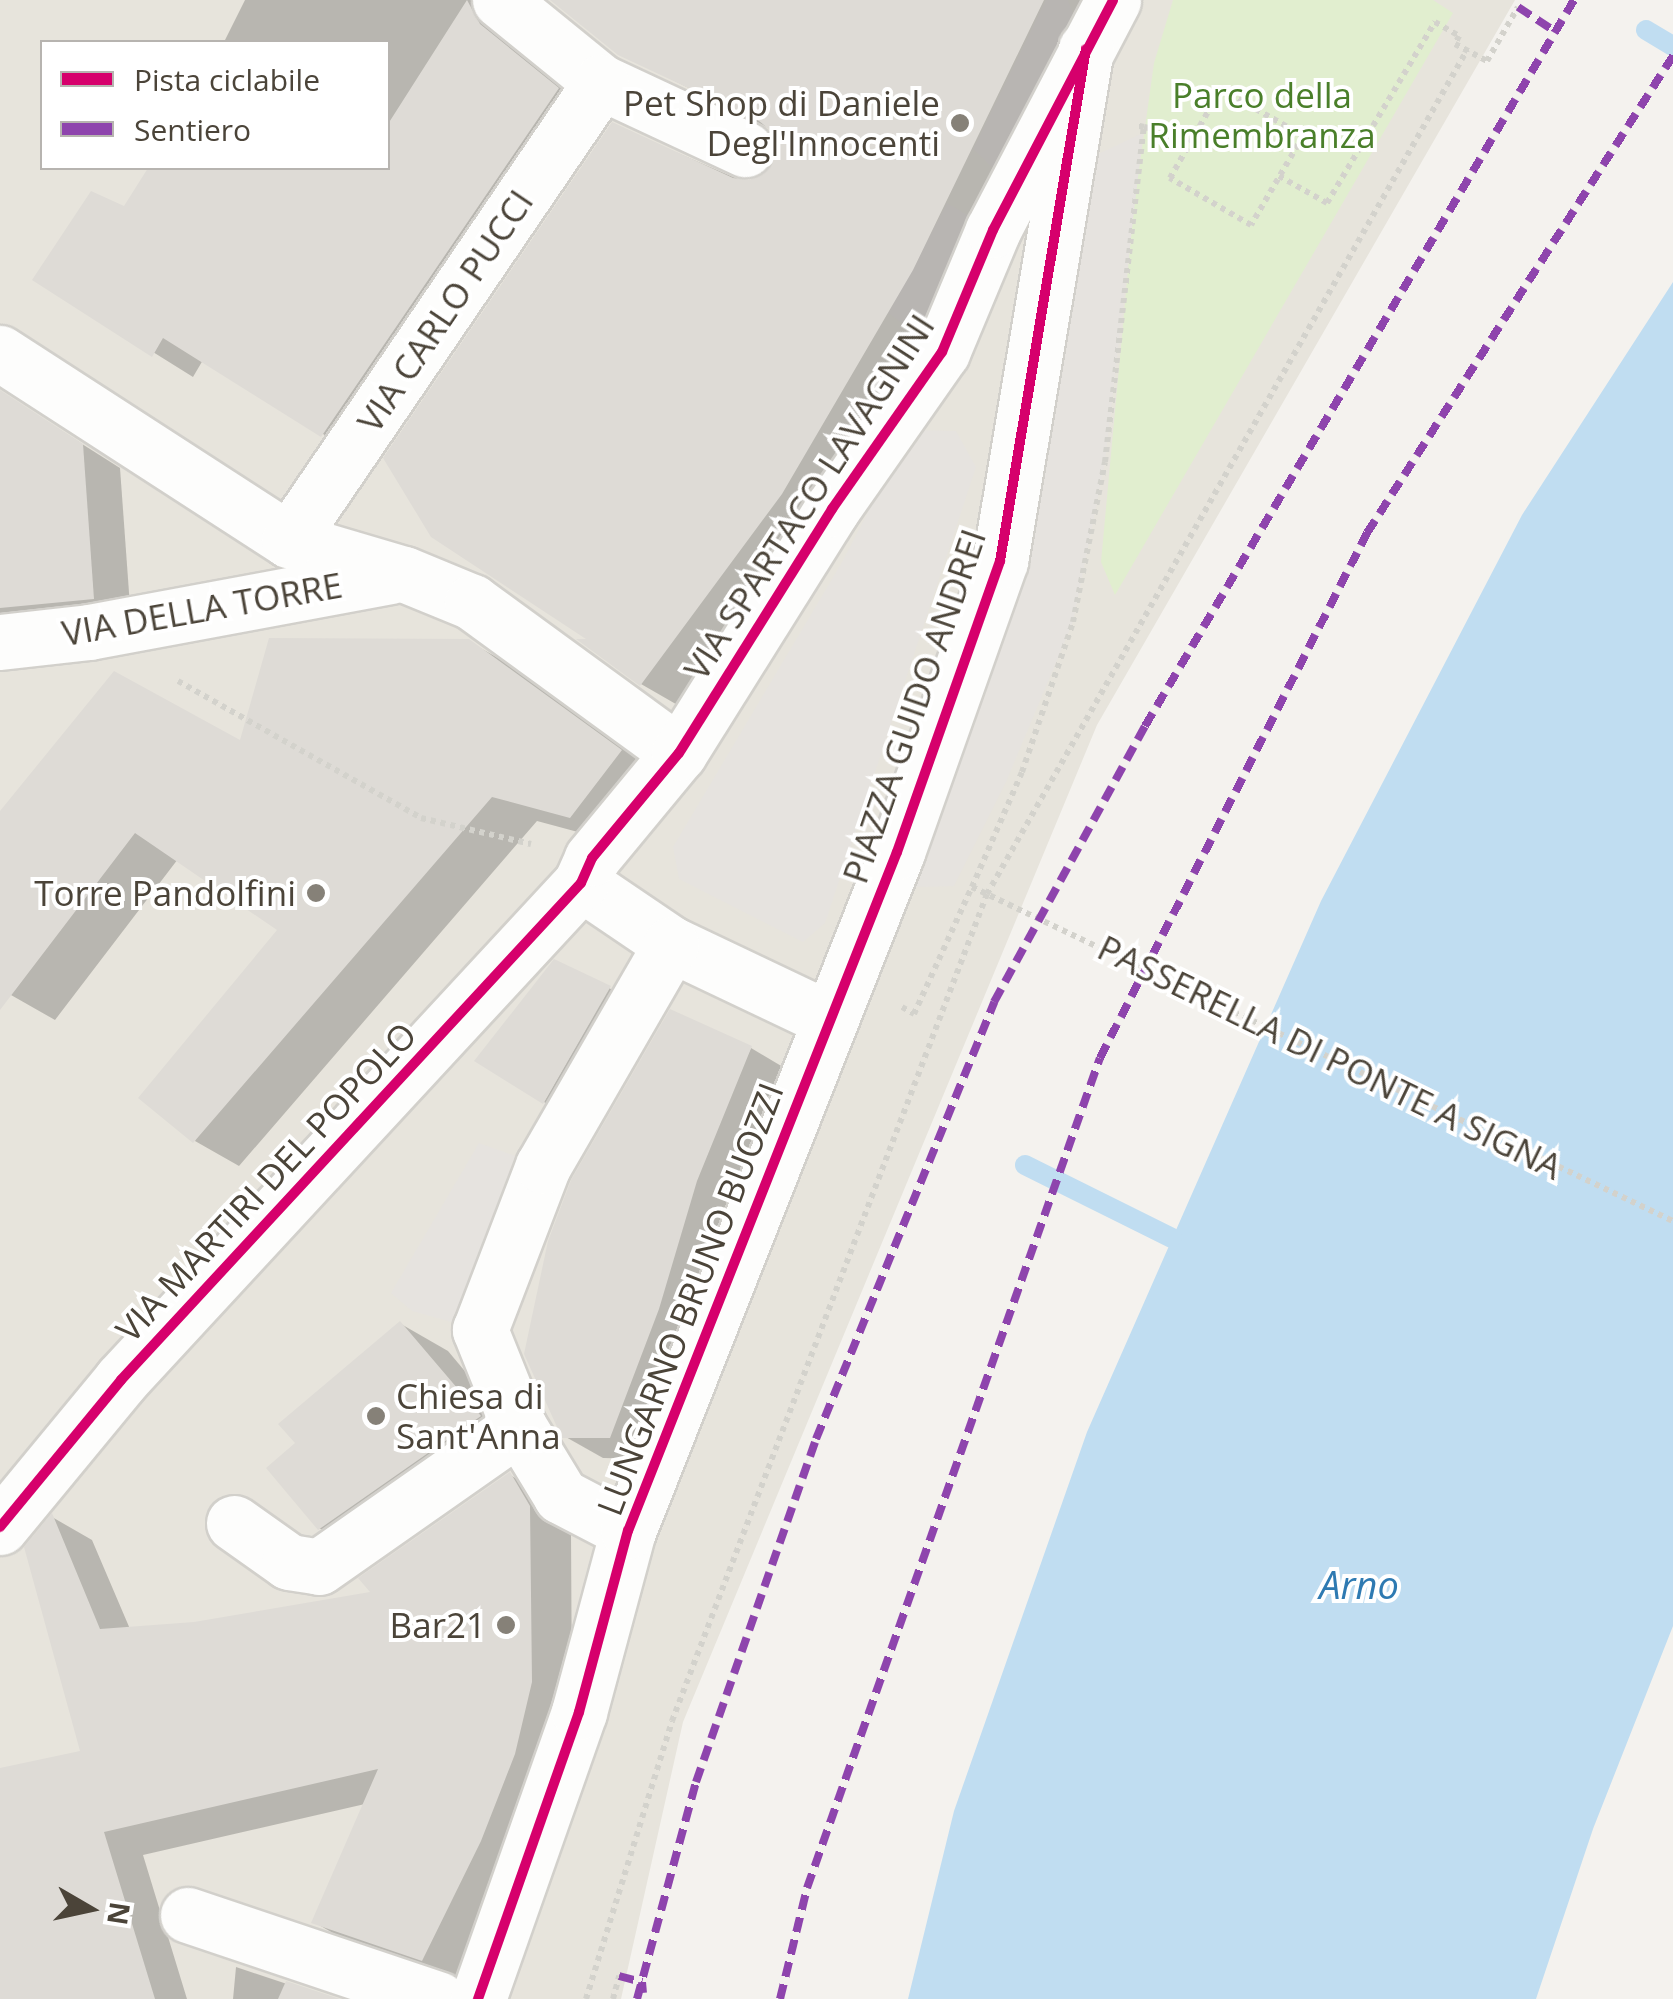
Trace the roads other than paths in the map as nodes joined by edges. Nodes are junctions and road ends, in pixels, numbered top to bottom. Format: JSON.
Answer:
{"nodes":[{"id":1,"x":500,"y":0,"type":"edge"},
{"id":2,"x":1113,"y":0,"type":"edge"},
{"id":3,"x":1086,"y":48,"type":"junction"},
{"id":4,"x":601,"y":82,"type":"junction"},
{"id":5,"x":745,"y":149,"type":"dead end"},
{"id":6,"x":0,"y":353,"type":"edge"},
{"id":7,"x":289,"y":540,"type":"junction"},
{"id":8,"x":404,"y":574,"type":"junction"},
{"id":9,"x":0,"y":642,"type":"edge"},
{"id":10,"x":679,"y":753,"type":"junction"},
{"id":11,"x":586,"y":870,"type":"junction"},
{"id":12,"x":671,"y":944,"type":"junction"},
{"id":13,"x":828,"y":1020,"type":"junction"},
{"id":14,"x":519,"y":1427,"type":"junction"},
{"id":15,"x":234,"y":1523,"type":"dead end"},
{"id":16,"x":0,"y":1527,"type":"edge"},
{"id":17,"x":628,"y":1531,"type":"junction"},
{"id":18,"x":188,"y":1916,"type":"dead end"},
{"id":19,"x":438,"y":1999,"type":"edge"},
{"id":20,"x":478,"y":1999,"type":"edge"}],
"edges":[{"from":1,"to":4,"type":"street"},
{"from":2,"to":3,"type":"street","name":"VIA SPARTACO LAVAGNINI"},
{"from":3,"to":10,"type":"street","name":"VIA SPARTACO LAVAGNINI"},
{"from":3,"to":13,"type":"street","name":"PIAZZA GUIDO ANDREI"},
{"from":4,"to":5,"type":"street"},
{"from":4,"to":7,"type":"street","name":"VIA CARLO PUCCI"},
{"from":6,"to":7,"type":"street"},
{"from":7,"to":8,"type":"street"},
{"from":8,"to":9,"type":"street","name":"VIA DELLA TORRE"},
{"from":8,"to":10,"type":"street"},
{"from":10,"to":11,"type":"street","name":"VIA SPARTACO LAVAGNINI"},
{"from":11,"to":12,"type":"street"},
{"from":11,"to":16,"type":"street","name":"VIA MARTIRI DEL POPOLO"},
{"from":12,"to":13,"type":"street"},
{"from":12,"to":14,"type":"street"},
{"from":13,"to":17,"type":"street","name":"LUNGARNO BRUNO BUOZZI"},
{"from":14,"to":15,"type":"street"},
{"from":14,"to":17,"type":"street"},
{"from":17,"to":20,"type":"street","name":"LUNGARNO BRUNO BUOZZI"},
{"from":18,"to":19,"type":"street"}]}
